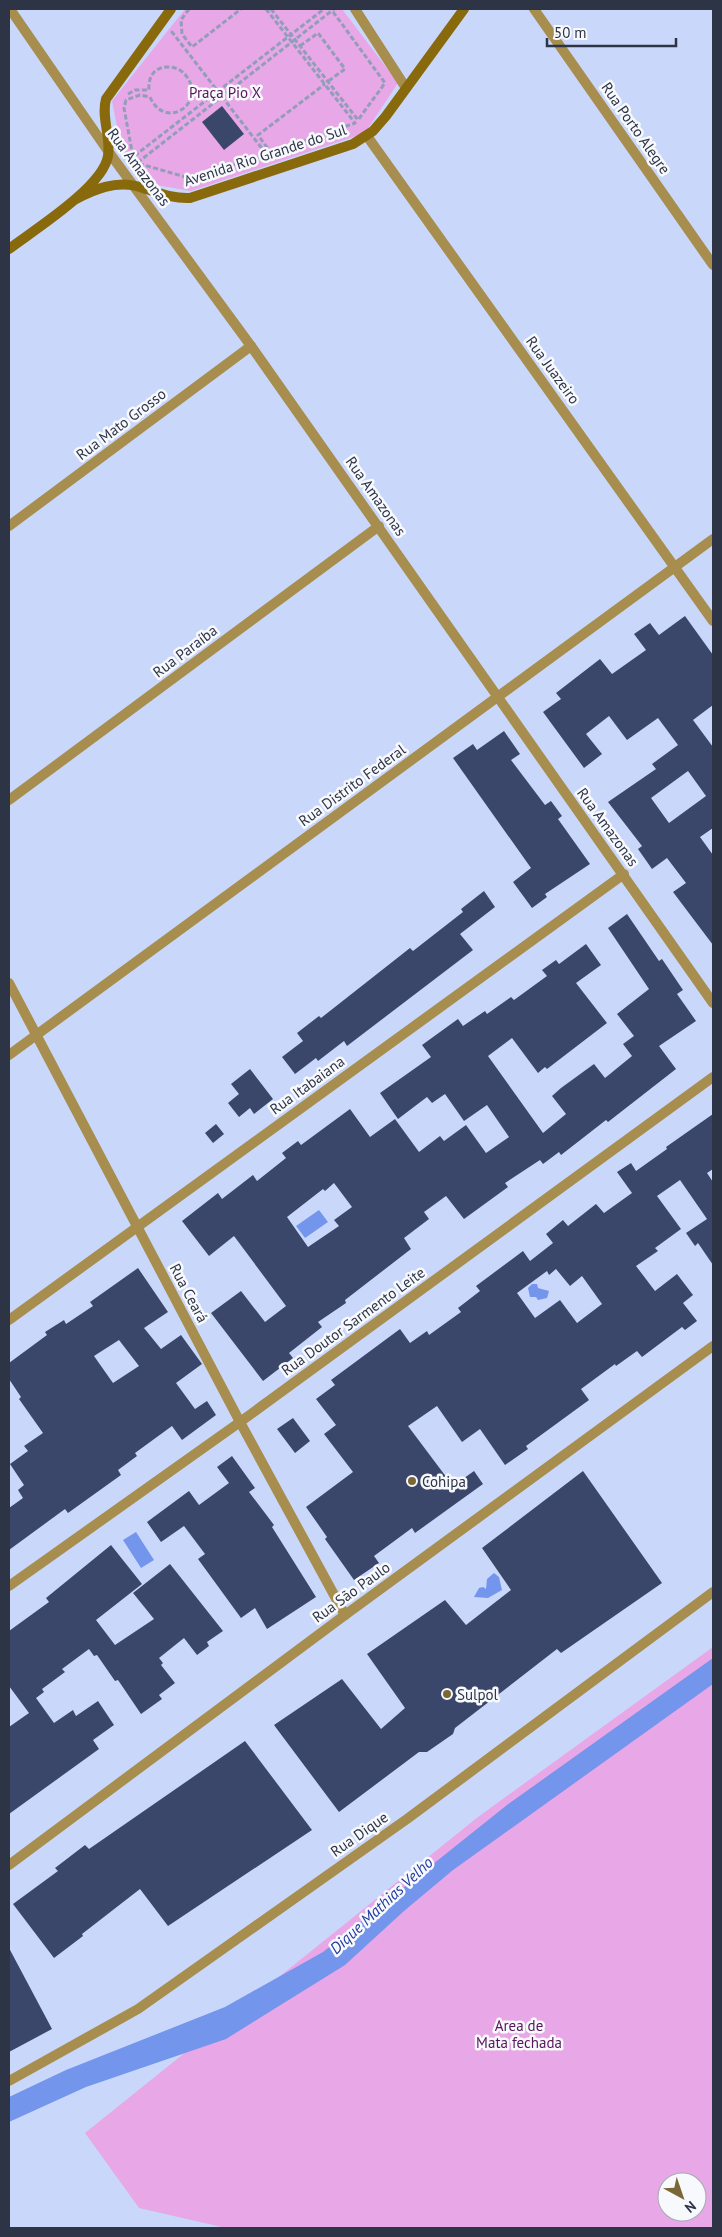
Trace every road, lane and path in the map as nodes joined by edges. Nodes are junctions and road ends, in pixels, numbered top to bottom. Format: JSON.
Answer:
{"nodes":[{"id":1,"x":10,"y":9,"type":"edge"},
{"id":2,"x":171,"y":9,"type":"edge"},
{"id":3,"x":190,"y":9,"type":"edge"},
{"id":4,"x":241,"y":9,"type":"edge"},
{"id":5,"x":266,"y":9,"type":"edge"},
{"id":6,"x":271,"y":9,"type":"edge"},
{"id":7,"x":324,"y":9,"type":"edge"},
{"id":8,"x":332,"y":9,"type":"edge"},
{"id":9,"x":355,"y":9,"type":"edge"},
{"id":10,"x":464,"y":9,"type":"edge"},
{"id":11,"x":534,"y":9,"type":"edge"},
{"id":12,"x":172,"y":32,"type":"dead end"},
{"id":13,"x":290,"y":36,"type":"junction"},
{"id":14,"x":293,"y":41,"type":"junction"},
{"id":15,"x":300,"y":46,"type":"junction"},
{"id":16,"x":326,"y":83,"type":"junction"},
{"id":17,"x":406,"y":88,"type":"junction"},
{"id":18,"x":217,"y":90,"type":"junction"},
{"id":19,"x":128,"y":94,"type":"dead end"},
{"id":20,"x":222,"y":97,"type":"junction"},
{"id":21,"x":367,"y":136,"type":"junction"},
{"id":22,"x":108,"y":151,"type":"junction"},
{"id":23,"x":134,"y":186,"type":"junction"},
{"id":24,"x":76,"y":199,"type":"junction"},
{"id":25,"x":9,"y":249,"type":"edge"},
{"id":26,"x":713,"y":264,"type":"edge"},
{"id":27,"x":251,"y":346,"type":"junction"},
{"id":28,"x":9,"y":526,"type":"edge"},
{"id":29,"x":379,"y":526,"type":"junction"},
{"id":30,"x":713,"y":539,"type":"edge"},
{"id":31,"x":675,"y":567,"type":"junction"},
{"id":32,"x":713,"y":621,"type":"edge"},
{"id":33,"x":498,"y":698,"type":"junction"},
{"id":34,"x":9,"y":800,"type":"edge"},
{"id":35,"x":624,"y":874,"type":"junction"},
{"id":36,"x":9,"y":983,"type":"edge"},
{"id":37,"x":713,"y":1003,"type":"edge"},
{"id":38,"x":35,"y":1036,"type":"junction"},
{"id":39,"x":9,"y":1055,"type":"edge"},
{"id":40,"x":713,"y":1077,"type":"edge"},
{"id":41,"x":137,"y":1227,"type":"junction"},
{"id":42,"x":9,"y":1320,"type":"edge"},
{"id":43,"x":713,"y":1346,"type":"edge"},
{"id":44,"x":240,"y":1422,"type":"junction"},
{"id":45,"x":9,"y":1586,"type":"edge"},
{"id":46,"x":713,"y":1592,"type":"edge"},
{"id":47,"x":345,"y":1615,"type":"junction"},
{"id":48,"x":9,"y":1865,"type":"edge"},
{"id":49,"x":9,"y":2081,"type":"edge"}],
"edges":[{"from":1,"to":22,"type":"street","name":"Rua Amazonas"},
{"from":2,"to":22,"type":"main road","name":"Avenida Rio Grande do Sul"},
{"from":3,"to":4,"type":"path"},
{"from":5,"to":13,"type":"path"},
{"from":6,"to":13,"type":"path"},
{"from":7,"to":13,"type":"path"},
{"from":8,"to":14,"type":"path"},
{"from":8,"to":16,"type":"path"},
{"from":9,"to":17,"type":"street"},
{"from":10,"to":17,"type":"main road","name":"Avenida Rio Grande do Sul"},
{"from":11,"to":26,"type":"street","name":"Rua Porto Alegre"},
{"from":12,"to":18,"type":"path"},
{"from":13,"to":14,"type":"path"},
{"from":13,"to":18,"type":"path"},
{"from":14,"to":15,"type":"path"},
{"from":14,"to":16,"type":"path"},
{"from":14,"to":20,"type":"path"},
{"from":15,"to":16,"type":"path"},
{"from":15,"to":16,"type":"path"},
{"from":16,"to":16,"type":"path"},
{"from":17,"to":21,"type":"main road","name":"Avenida Rio Grande do Sul"},
{"from":18,"to":19,"type":"path"},
{"from":18,"to":20,"type":"path"},
{"from":20,"to":20,"type":"path"},
{"from":21,"to":23,"type":"main road","name":"Avenida Rio Grande do Sul"},
{"from":21,"to":31,"type":"street","name":"Rua Juazeiro"},
{"from":22,"to":23,"type":"street","name":"Rua Amazonas"},
{"from":22,"to":24,"type":"main road","name":"Avenida Rio Grande do Sul"},
{"from":23,"to":24,"type":"main road","name":"Avenida Rio Grande do Sul"},
{"from":23,"to":27,"type":"street","name":"Rua Amazonas"},
{"from":24,"to":25,"type":"main road","name":"Avenida Rio Grande do Sul"},
{"from":27,"to":28,"type":"street","name":"Rua Mato Grosso"},
{"from":27,"to":29,"type":"street","name":"Rua Amazonas"},
{"from":29,"to":33,"type":"street","name":"Rua Amazonas"},
{"from":29,"to":34,"type":"street","name":"Rua Paraíba"},
{"from":30,"to":31,"type":"street","name":"Rua Distrito Federal"},
{"from":31,"to":32,"type":"street","name":"Rua Juazeiro"},
{"from":31,"to":33,"type":"street","name":"Rua Distrito Federal"},
{"from":33,"to":35,"type":"street","name":"Rua Amazonas"},
{"from":33,"to":38,"type":"street","name":"Rua Distrito Federal"},
{"from":35,"to":37,"type":"street","name":"Rua Amazonas"},
{"from":35,"to":41,"type":"street","name":"Rua Itabaiana"},
{"from":36,"to":38,"type":"street","name":"Rua Ceará"},
{"from":38,"to":39,"type":"street","name":"Rua Distrito Federal"},
{"from":38,"to":41,"type":"street","name":"Rua Ceará"},
{"from":40,"to":44,"type":"street","name":"Rua Doutor Sarmento Leite"},
{"from":41,"to":42,"type":"street","name":"Rua Itabaiana"},
{"from":41,"to":44,"type":"street","name":"Rua Ceará"},
{"from":43,"to":47,"type":"street","name":"Rua São Paulo"},
{"from":44,"to":45,"type":"street","name":"Rua Doutor Sarmento Leite"},
{"from":44,"to":47,"type":"street","name":"Rua Ceará"},
{"from":46,"to":49,"type":"street","name":"Rua Dique"},
{"from":47,"to":48,"type":"street","name":"Rua São Paulo"}]}
